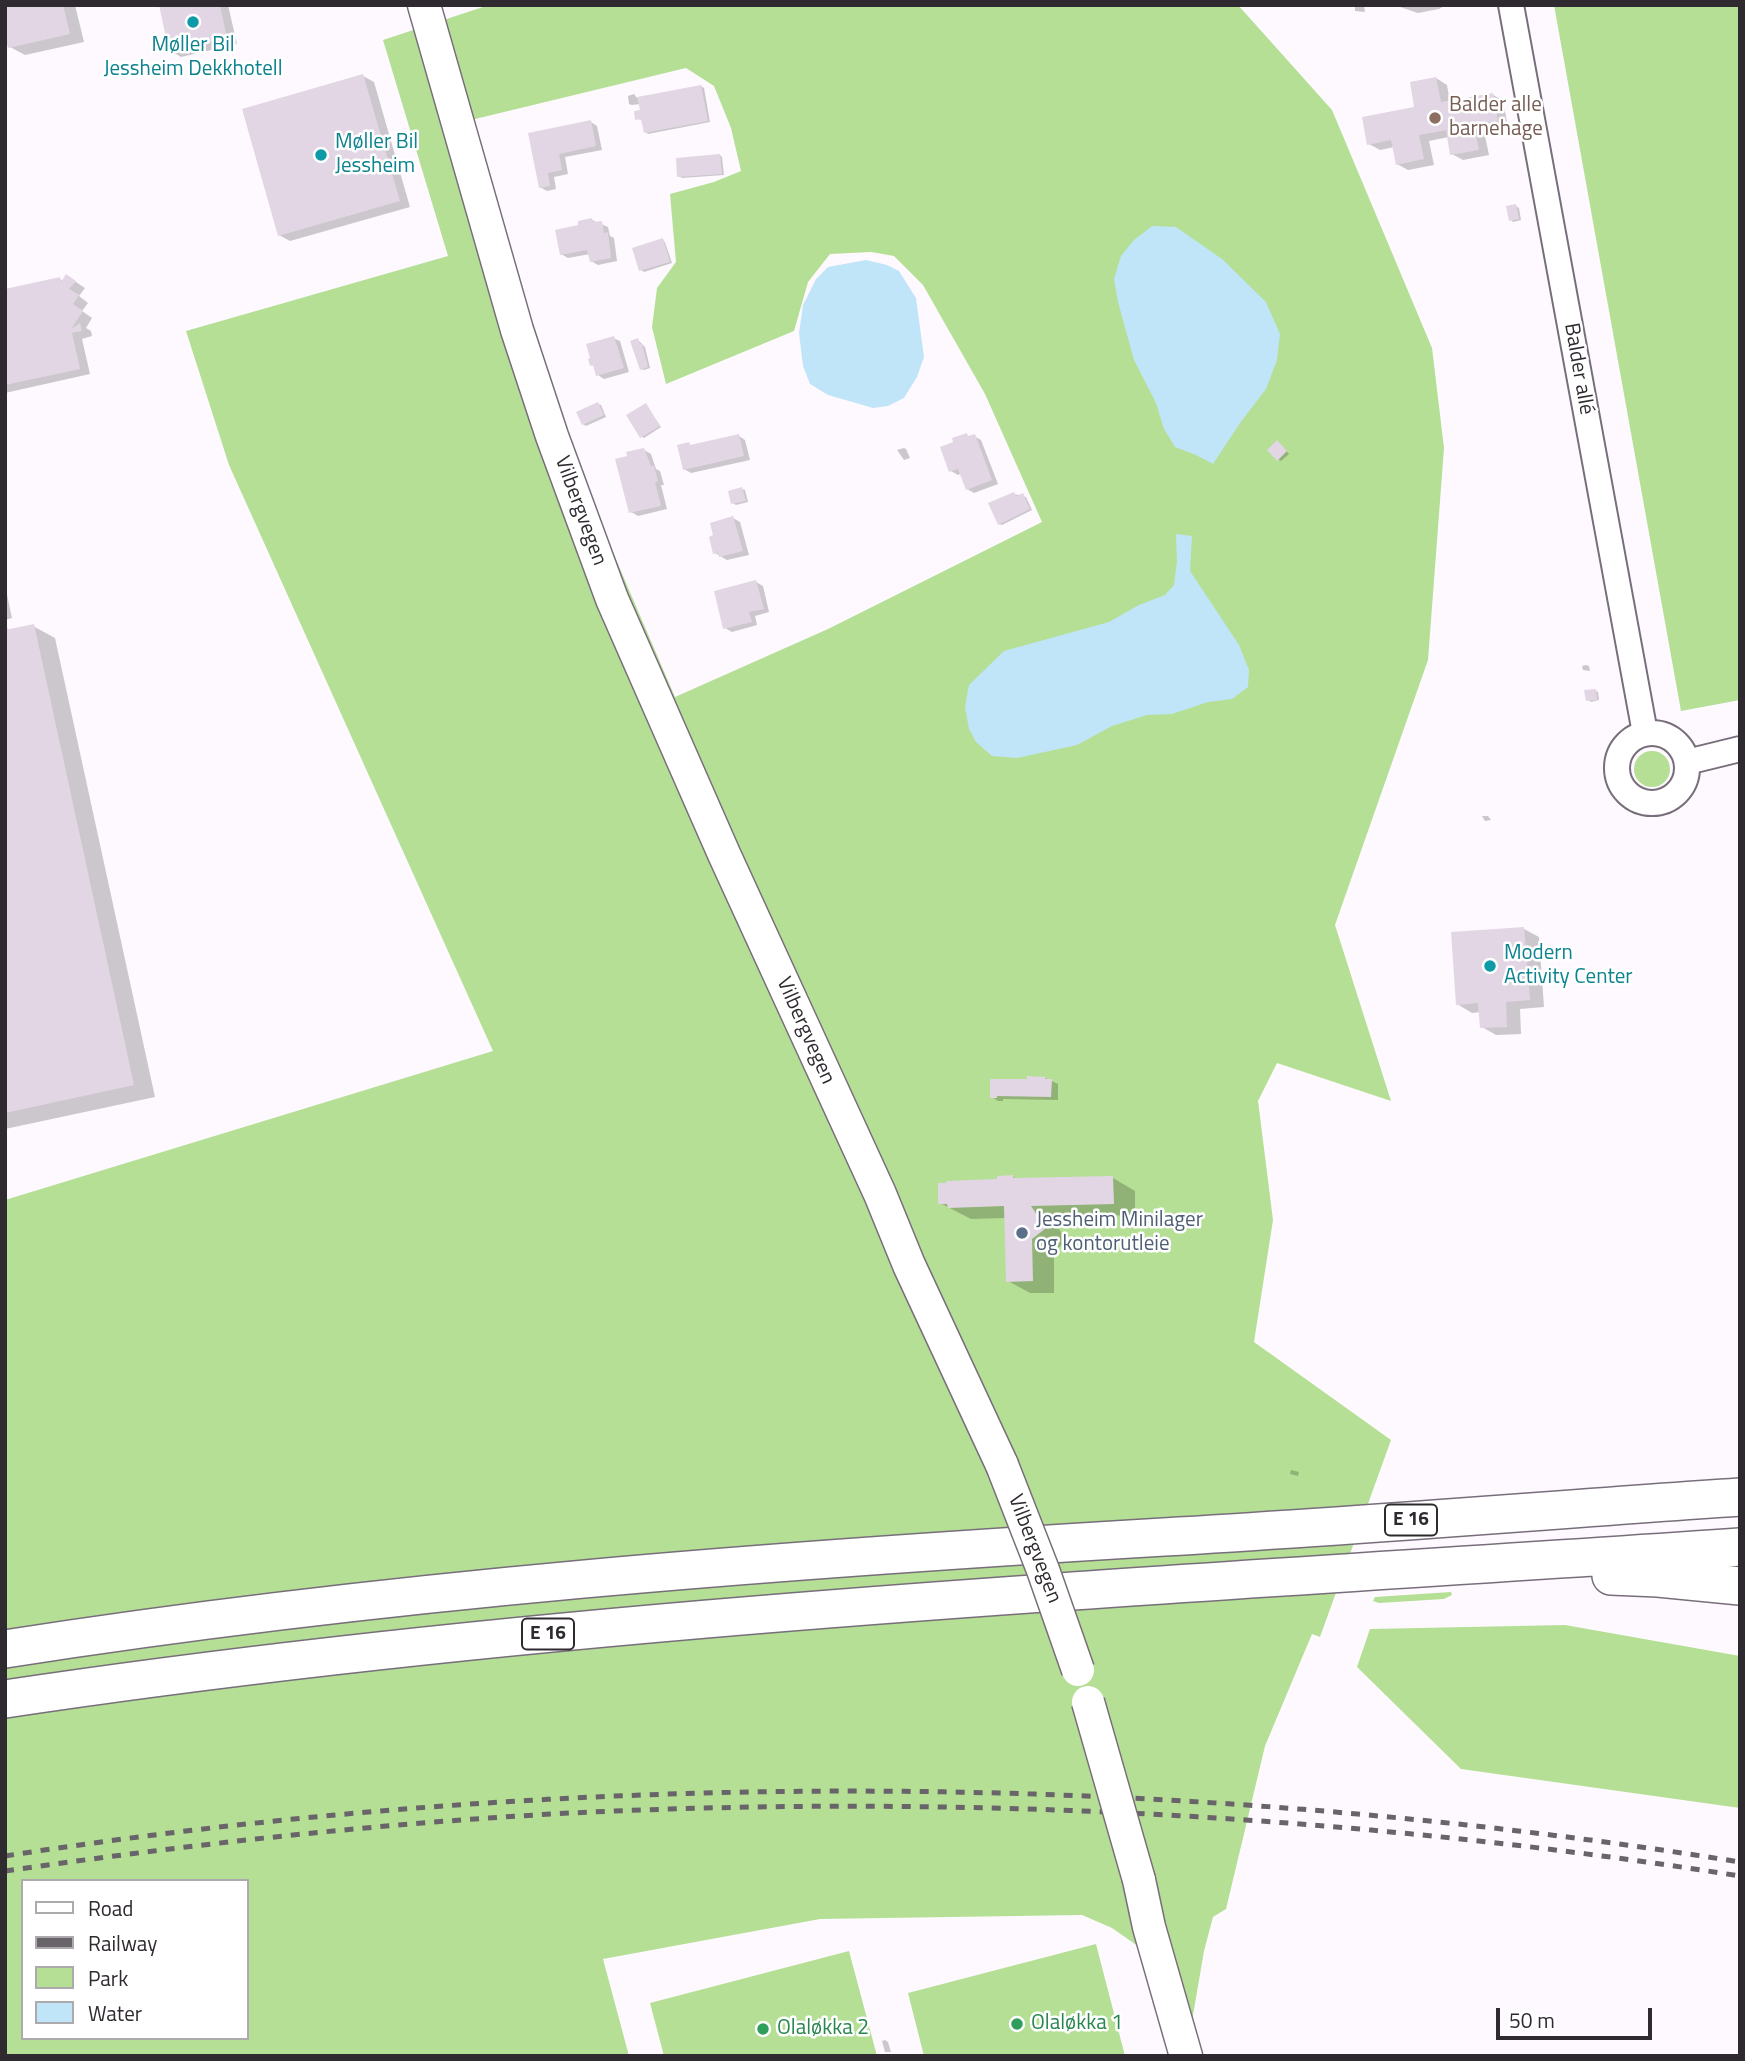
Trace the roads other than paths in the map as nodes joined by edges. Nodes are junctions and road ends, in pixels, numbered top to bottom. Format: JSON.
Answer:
{"nodes":[{"id":1,"x":424,"y":5,"type":"edge"},
{"id":2,"x":1511,"y":5,"type":"edge"},
{"id":3,"x":1645,"y":733,"type":"junction"},
{"id":4,"x":1740,"y":749,"type":"edge"},
{"id":5,"x":1687,"y":762,"type":"junction"},
{"id":6,"x":1740,"y":1497,"type":"edge"},
{"id":7,"x":1740,"y":1547,"type":"edge"},
{"id":8,"x":1466,"y":1566,"type":"junction"},
{"id":9,"x":1740,"y":1586,"type":"edge"},
{"id":10,"x":5,"y":1649,"type":"edge"},
{"id":11,"x":5,"y":1699,"type":"edge"},
{"id":12,"x":1186,"y":2056,"type":"edge"}],
"edges":[{"from":1,"to":12,"type":"main road","name":"Vilbergvegen","bridge":true},
{"from":2,"to":3,"type":"street","name":"Balder allé"},
{"from":3,"to":5,"type":"street"},
{"from":3,"to":5,"type":"street"},
{"from":4,"to":5,"type":"street"},
{"from":6,"to":10,"type":"highway","number":"E 16"},
{"from":7,"to":8,"type":"highway","number":"E 16"},
{"from":8,"to":9,"type":"highway","number":"E 16"},
{"from":8,"to":11,"type":"highway","number":"E 16"}]}
